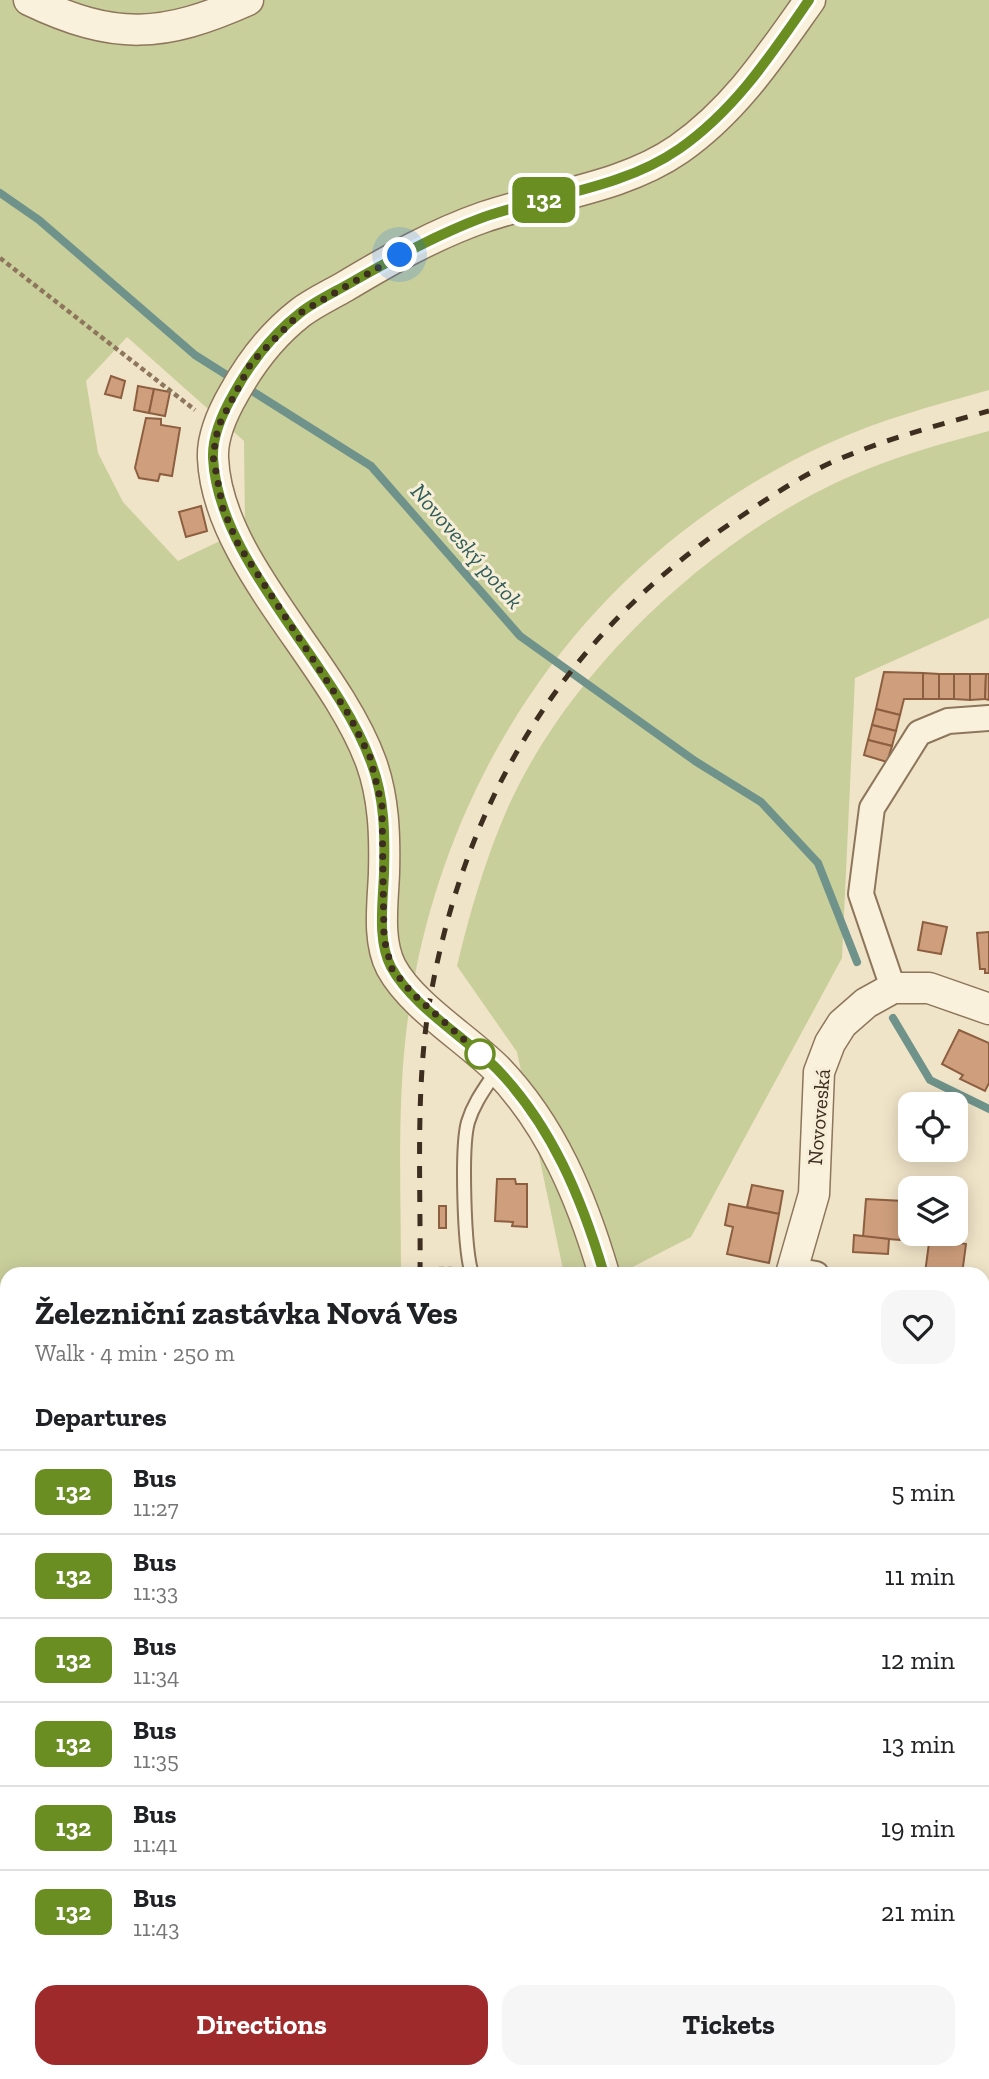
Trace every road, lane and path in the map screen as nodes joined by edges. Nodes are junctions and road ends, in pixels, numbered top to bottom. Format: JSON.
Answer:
{"nodes":[{"id":1,"x":29,"y":0,"type":"edge"},
{"id":2,"x":247,"y":0,"type":"edge"},
{"id":3,"x":810,"y":0,"type":"edge"},
{"id":4,"x":0,"y":258,"type":"edge"},
{"id":5,"x":218,"y":427,"type":"junction"},
{"id":6,"x":989,"y":718,"type":"edge"},
{"id":7,"x":893,"y":988,"type":"junction"},
{"id":8,"x":989,"y":1009,"type":"edge"},
{"id":9,"x":497,"y":1070,"type":"junction"},
{"id":10,"x":470,"y":1267,"type":"edge"},
{"id":11,"x":602,"y":1267,"type":"edge"},
{"id":12,"x":801,"y":1267,"type":"edge"}],
"edges":[{"from":1,"to":2,"type":"street"},
{"from":3,"to":5,"type":"street"},
{"from":4,"to":5,"type":"path"},
{"from":5,"to":9,"type":"street"},
{"from":6,"to":7,"type":"street"},
{"from":7,"to":8,"type":"street"},
{"from":7,"to":12,"type":"street","name":"Novoveská"},
{"from":9,"to":10,"type":"lane"},
{"from":9,"to":11,"type":"street"}]}
